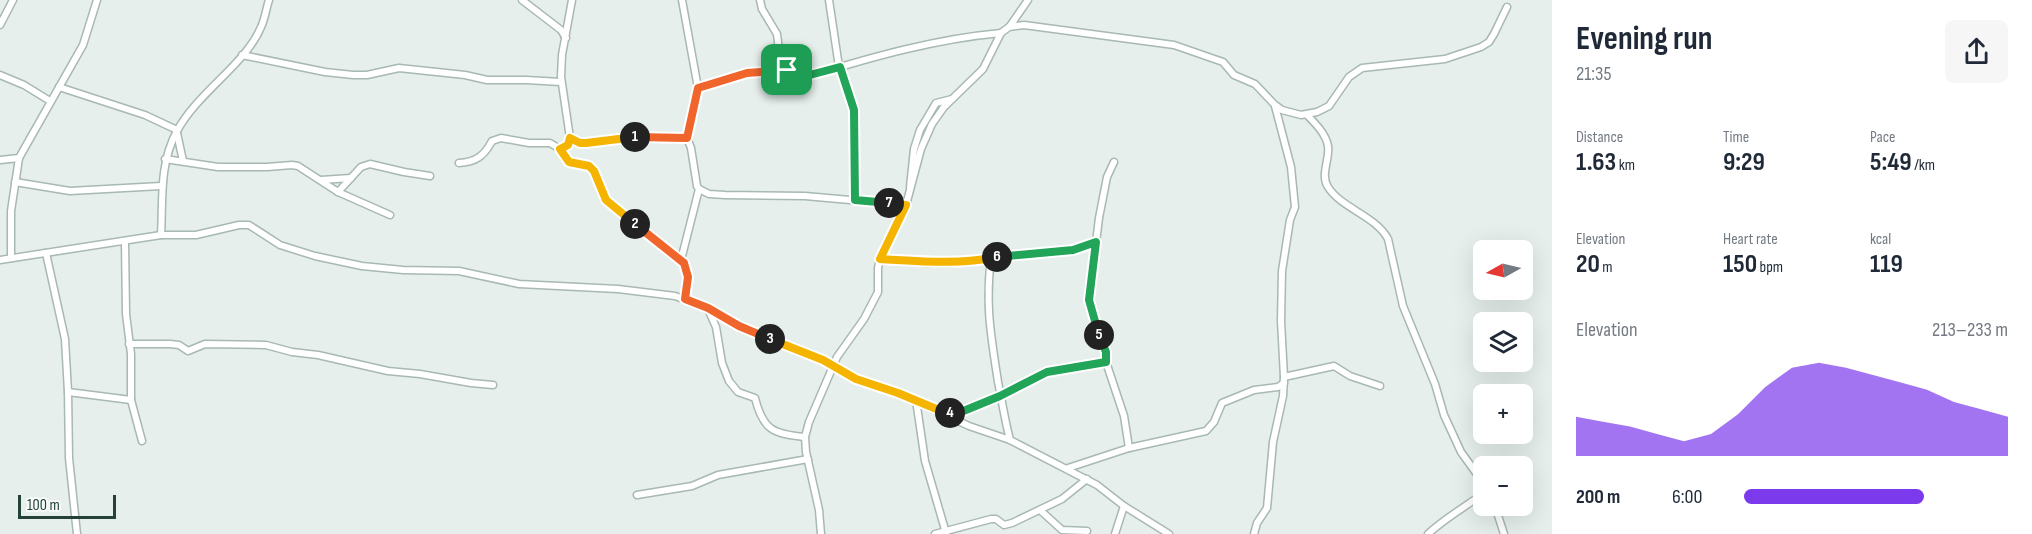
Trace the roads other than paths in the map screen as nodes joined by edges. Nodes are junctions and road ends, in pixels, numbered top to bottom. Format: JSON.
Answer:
{"nodes":[{"id":1,"x":13,"y":0,"type":"edge"},
{"id":2,"x":97,"y":0,"type":"edge"},
{"id":3,"x":269,"y":0,"type":"edge"},
{"id":4,"x":522,"y":0,"type":"edge"},
{"id":5,"x":572,"y":0,"type":"edge"},
{"id":6,"x":682,"y":0,"type":"edge"},
{"id":7,"x":760,"y":0,"type":"edge"},
{"id":8,"x":829,"y":0,"type":"edge"},
{"id":9,"x":1028,"y":0,"type":"edge"},
{"id":10,"x":1507,"y":7,"type":"dead end"},
{"id":11,"x":0,"y":25,"type":"edge"},
{"id":12,"x":1010,"y":27,"type":"junction"},
{"id":13,"x":1001,"y":33,"type":"junction"},
{"id":14,"x":566,"y":38,"type":"junction"},
{"id":15,"x":242,"y":55,"type":"junction"},
{"id":16,"x":840,"y":67,"type":"junction"},
{"id":17,"x":791,"y":71,"type":"junction"},
{"id":18,"x":0,"y":75,"type":"edge"},
{"id":19,"x":561,"y":82,"type":"junction"},
{"id":20,"x":59,"y":87,"type":"junction"},
{"id":21,"x":698,"y":88,"type":"junction"},
{"id":22,"x":50,"y":101,"type":"junction"},
{"id":23,"x":1275,"y":105,"type":"junction"},
{"id":24,"x":1307,"y":115,"type":"junction"},
{"id":25,"x":177,"y":131,"type":"junction"},
{"id":26,"x":570,"y":138,"type":"junction"},
{"id":27,"x":687,"y":138,"type":"junction"},
{"id":28,"x":560,"y":149,"type":"junction"},
{"id":29,"x":19,"y":158,"type":"junction"},
{"id":30,"x":165,"y":159,"type":"junction"},
{"id":31,"x":0,"y":160,"type":"edge"},
{"id":32,"x":183,"y":161,"type":"junction"},
{"id":33,"x":1114,"y":162,"type":"dead end"},
{"id":34,"x":459,"y":163,"type":"dead end"},
{"id":35,"x":430,"y":176,"type":"dead end"},
{"id":36,"x":351,"y":178,"type":"junction"},
{"id":37,"x":321,"y":180,"type":"junction"},
{"id":38,"x":15,"y":182,"type":"junction"},
{"id":39,"x":162,"y":186,"type":"junction"},
{"id":40,"x":699,"y":189,"type":"junction"},
{"id":41,"x":338,"y":192,"type":"junction"},
{"id":42,"x":855,"y":200,"type":"junction"},
{"id":43,"x":906,"y":205,"type":"junction"},
{"id":44,"x":390,"y":215,"type":"dead end"},
{"id":45,"x":161,"y":235,"type":"junction"},
{"id":46,"x":125,"y":241,"type":"junction"},
{"id":47,"x":1096,"y":242,"type":"junction"},
{"id":48,"x":46,"y":253,"type":"junction"},
{"id":49,"x":11,"y":258,"type":"junction"},
{"id":50,"x":991,"y":258,"type":"junction"},
{"id":51,"x":880,"y":259,"type":"junction"},
{"id":52,"x":0,"y":260,"type":"edge"},
{"id":53,"x":681,"y":260,"type":"junction"},
{"id":54,"x":685,"y":299,"type":"junction"},
{"id":55,"x":708,"y":308,"type":"junction"},
{"id":56,"x":129,"y":344,"type":"junction"},
{"id":57,"x":1106,"y":362,"type":"junction"},
{"id":58,"x":833,"y":365,"type":"junction"},
{"id":59,"x":1284,"y":380,"type":"junction"},
{"id":60,"x":493,"y":385,"type":"dead end"},
{"id":61,"x":1380,"y":386,"type":"dead end"},
{"id":62,"x":68,"y":392,"type":"junction"},
{"id":63,"x":1000,"y":396,"type":"junction"},
{"id":64,"x":131,"y":400,"type":"junction"},
{"id":65,"x":916,"y":400,"type":"junction"},
{"id":66,"x":946,"y":413,"type":"junction"},
{"id":67,"x":805,"y":437,"type":"junction"},
{"id":68,"x":1010,"y":440,"type":"junction"},
{"id":69,"x":141,"y":441,"type":"dead end"},
{"id":70,"x":1129,"y":448,"type":"junction"},
{"id":71,"x":808,"y":459,"type":"junction"},
{"id":72,"x":1067,"y":469,"type":"junction"},
{"id":73,"x":1473,"y":469,"type":"edge"},
{"id":74,"x":1087,"y":479,"type":"junction"},
{"id":75,"x":637,"y":495,"type":"dead end"},
{"id":76,"x":1473,"y":501,"type":"edge"},
{"id":77,"x":1124,"y":506,"type":"junction"},
{"id":78,"x":1040,"y":510,"type":"junction"},
{"id":79,"x":1498,"y":516,"type":"edge"},
{"id":80,"x":1087,"y":531,"type":"dead end"},
{"id":81,"x":945,"y":533,"type":"edge"},
{"id":82,"x":77,"y":534,"type":"edge"},
{"id":83,"x":821,"y":534,"type":"edge"},
{"id":84,"x":935,"y":534,"type":"edge"},
{"id":85,"x":1115,"y":534,"type":"edge"},
{"id":86,"x":1169,"y":534,"type":"edge"},
{"id":87,"x":1254,"y":534,"type":"edge"},
{"id":88,"x":1428,"y":534,"type":"edge"},
{"id":89,"x":1503,"y":534,"type":"edge"}],
"edges":[{"from":1,"to":11,"type":"street"},
{"from":2,"to":20,"type":"street"},
{"from":3,"to":15,"type":"street"},
{"from":4,"to":14,"type":"street"},
{"from":5,"to":14,"type":"street"},
{"from":6,"to":21,"type":"street"},
{"from":7,"to":17,"type":"street"},
{"from":8,"to":16,"type":"street"},
{"from":9,"to":12,"type":"street"},
{"from":10,"to":24,"type":"street"},
{"from":12,"to":13,"type":"street"},
{"from":12,"to":23,"type":"street"},
{"from":13,"to":16,"type":"street"},
{"from":13,"to":43,"type":"street"},
{"from":14,"to":19,"type":"street"},
{"from":15,"to":19,"type":"street"},
{"from":15,"to":25,"type":"street"},
{"from":16,"to":17,"type":"street"},
{"from":16,"to":42,"type":"street"},
{"from":17,"to":21,"type":"street"},
{"from":18,"to":22,"type":"street"},
{"from":19,"to":26,"type":"street"},
{"from":20,"to":22,"type":"street"},
{"from":20,"to":25,"type":"street"},
{"from":21,"to":27,"type":"street"},
{"from":22,"to":29,"type":"street"},
{"from":23,"to":24,"type":"street"},
{"from":23,"to":59,"type":"street"},
{"from":24,"to":73,"type":"street"},
{"from":25,"to":30,"type":"street"},
{"from":25,"to":32,"type":"street"},
{"from":26,"to":27,"type":"street"},
{"from":26,"to":28,"type":"street"},
{"from":27,"to":40,"type":"street"},
{"from":28,"to":34,"type":"street"},
{"from":28,"to":53,"type":"street"},
{"from":29,"to":31,"type":"street"},
{"from":29,"to":38,"type":"street"},
{"from":30,"to":32,"type":"street"},
{"from":30,"to":39,"type":"street"},
{"from":32,"to":37,"type":"street"},
{"from":33,"to":47,"type":"street"},
{"from":35,"to":36,"type":"street"},
{"from":36,"to":37,"type":"street"},
{"from":36,"to":41,"type":"street"},
{"from":37,"to":41,"type":"street"},
{"from":38,"to":39,"type":"street"},
{"from":38,"to":49,"type":"street"},
{"from":39,"to":45,"type":"street"},
{"from":40,"to":42,"type":"street"},
{"from":40,"to":53,"type":"street"},
{"from":41,"to":44,"type":"street"},
{"from":42,"to":43,"type":"street"},
{"from":43,"to":51,"type":"street"},
{"from":45,"to":46,"type":"street"},
{"from":45,"to":54,"type":"street"},
{"from":46,"to":48,"type":"street"},
{"from":46,"to":56,"type":"street"},
{"from":47,"to":50,"type":"street"},
{"from":47,"to":57,"type":"street"},
{"from":48,"to":49,"type":"street"},
{"from":48,"to":62,"type":"street"},
{"from":49,"to":52,"type":"street"},
{"from":50,"to":51,"type":"street"},
{"from":50,"to":63,"type":"street"},
{"from":51,"to":58,"type":"street"},
{"from":53,"to":54,"type":"street"},
{"from":54,"to":55,"type":"street"},
{"from":55,"to":58,"type":"street"},
{"from":55,"to":67,"type":"street"},
{"from":56,"to":60,"type":"street"},
{"from":56,"to":64,"type":"street"},
{"from":57,"to":63,"type":"street"},
{"from":57,"to":70,"type":"street"},
{"from":58,"to":65,"type":"street"},
{"from":58,"to":67,"type":"street"},
{"from":59,"to":61,"type":"street"},
{"from":59,"to":70,"type":"street"},
{"from":59,"to":87,"type":"street"},
{"from":62,"to":64,"type":"street"},
{"from":62,"to":82,"type":"street"},
{"from":63,"to":66,"type":"street"},
{"from":63,"to":68,"type":"street"},
{"from":64,"to":69,"type":"street"},
{"from":65,"to":66,"type":"street"},
{"from":65,"to":81,"type":"street"},
{"from":66,"to":68,"type":"street"},
{"from":67,"to":71,"type":"street"},
{"from":68,"to":72,"type":"street"},
{"from":70,"to":72,"type":"street"},
{"from":71,"to":75,"type":"street"},
{"from":71,"to":83,"type":"street"},
{"from":72,"to":74,"type":"street"},
{"from":74,"to":77,"type":"street"},
{"from":74,"to":78,"type":"street"},
{"from":76,"to":88,"type":"street"},
{"from":77,"to":85,"type":"street"},
{"from":77,"to":86,"type":"street"},
{"from":78,"to":80,"type":"street"},
{"from":78,"to":81,"type":"street"},
{"from":79,"to":89,"type":"street"},
{"from":81,"to":84,"type":"street"}]}
